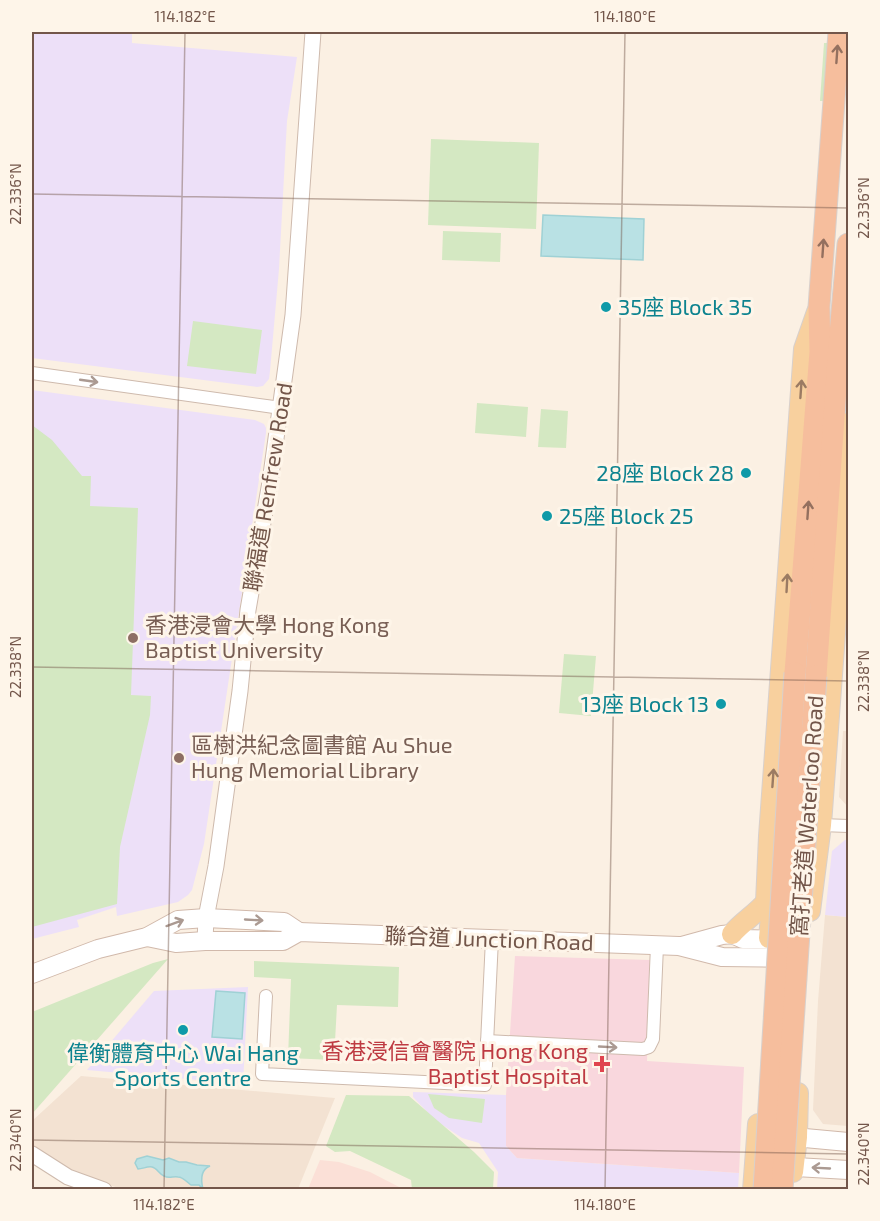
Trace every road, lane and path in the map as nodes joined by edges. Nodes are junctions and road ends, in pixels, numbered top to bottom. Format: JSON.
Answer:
{"nodes":[{"id":1,"x":313,"y":32,"type":"edge"},
{"id":2,"x":839,"y":32,"type":"edge"},
{"id":3,"x":849,"y":244,"type":"edge"},
{"id":4,"x":844,"y":299,"type":"junction"},
{"id":5,"x":819,"y":307,"type":"junction"},
{"id":6,"x":849,"y":321,"type":"edge"},
{"id":7,"x":32,"y":373,"type":"edge"},
{"id":8,"x":281,"y":408,"type":"junction"},
{"id":9,"x":849,"y":423,"type":"edge"},
{"id":10,"x":842,"y":635,"type":"edge"},
{"id":11,"x":806,"y":674,"type":"junction"},
{"id":12,"x":849,"y":826,"type":"edge"},
{"id":13,"x":819,"y":834,"type":"junction"},
{"id":14,"x":769,"y":836,"type":"junction"},
{"id":15,"x":766,"y":902,"type":"junction"},
{"id":16,"x":206,"y":918,"type":"junction"},
{"id":17,"x":299,"y":933,"type":"junction"},
{"id":18,"x":732,"y":934,"type":"junction"},
{"id":19,"x":147,"y":937,"type":"junction"},
{"id":20,"x":492,"y":939,"type":"junction"},
{"id":21,"x":205,"y":940,"type":"junction"},
{"id":22,"x":657,"y":946,"type":"junction"},
{"id":23,"x":680,"y":946,"type":"junction"},
{"id":24,"x":769,"y":949,"type":"junction"},
{"id":25,"x":806,"y":950,"type":"junction"},
{"id":26,"x":32,"y":974,"type":"edge"},
{"id":27,"x":266,"y":996,"type":"dead end"},
{"id":28,"x":487,"y":1041,"type":"junction"},
{"id":29,"x":757,"y":1133,"type":"junction"},
{"id":30,"x":796,"y":1137,"type":"junction"},
{"id":31,"x":849,"y":1142,"type":"edge"},
{"id":32,"x":32,"y":1154,"type":"edge"},
{"id":33,"x":754,"y":1165,"type":"junction"},
{"id":34,"x":793,"y":1167,"type":"junction"},
{"id":35,"x":849,"y":1170,"type":"edge"},
{"id":36,"x":71,"y":1183,"type":"edge"},
{"id":37,"x":104,"y":1190,"type":"edge"},
{"id":38,"x":753,"y":1190,"type":"edge"},
{"id":39,"x":764,"y":1190,"type":"edge"},
{"id":40,"x":782,"y":1190,"type":"edge"},
{"id":41,"x":792,"y":1190,"type":"edge"}],
"edges":[{"from":1,"to":8,"type":"street","name":"聯福道 Renfrew Road"},
{"from":5,"to":2,"type":"highway","name":"窩打老道 Waterloo Road","one_way":true},
{"from":3,"to":4,"type":"highway","name":"窩打老道 Waterloo Road"},
{"from":4,"to":6,"type":"main road","name":"窩打老道 Waterloo Road"},
{"from":4,"to":11,"type":"highway","name":"窩打老道 Waterloo Road"},
{"from":11,"to":5,"type":"highway","name":"窩打老道 Waterloo Road","one_way":true},
{"from":14,"to":5,"type":"main road","name":"窩打老道 Waterloo Road","one_way":true},
{"from":7,"to":8,"type":"street","one_way":true},
{"from":8,"to":16,"type":"street","name":"聯福道 Renfrew Road"},
{"from":9,"to":10,"type":"main road","name":"窩打老道 Waterloo Road"},
{"from":10,"to":13,"type":"main road","name":"窩打老道 Waterloo Road"},
{"from":11,"to":39,"type":"highway","name":"窩打老道 Waterloo Road","bridge":true},
{"from":11,"to":40,"type":"highway","name":"窩打老道 Waterloo Road","bridge":true},
{"from":12,"to":13,"type":"street"},
{"from":13,"to":14,"type":"main road"},
{"from":13,"to":25,"type":"main road","name":"窩打老道 Waterloo Road"},
{"from":14,"to":15,"type":"main road","name":"窩打老道 Waterloo Road"},
{"from":15,"to":18,"type":"main road"},
{"from":15,"to":24,"type":"main road","name":"窩打老道 Waterloo Road"},
{"from":16,"to":17,"type":"main road","name":"聯合道 Junction Road","one_way":true},
{"from":19,"to":16,"type":"main road","name":"聯合道 Junction Road","one_way":true},
{"from":16,"to":21,"type":"street","name":"聯福道 Renfrew Road"},
{"from":17,"to":20,"type":"main road","name":"聯合道 Junction Road"},
{"from":17,"to":21,"type":"main road","name":"聯合道 Junction Road"},
{"from":18,"to":23,"type":"main road","name":"聯合道 Junction Road"},
{"from":18,"to":24,"type":"main road","name":"聯合道 Junction Road"},
{"from":19,"to":21,"type":"main road","name":"聯合道 Junction Road"},
{"from":19,"to":26,"type":"main road","name":"聯合道 Junction Road"},
{"from":20,"to":22,"type":"main road","name":"聯合道 Junction Road"},
{"from":20,"to":28,"type":"street"},
{"from":22,"to":23,"type":"main road","name":"聯合道 Junction Road"},
{"from":28,"to":22,"type":"street","one_way":true},
{"from":23,"to":24,"type":"main road","name":"聯合道 Junction Road"},
{"from":24,"to":25,"type":"main road","name":"聯合道 Junction Road"},
{"from":24,"to":29,"type":"main road","name":"窩打老道 Waterloo Road"},
{"from":25,"to":30,"type":"main road","name":"窩打老道 Waterloo Road"},
{"from":27,"to":28,"type":"street"},
{"from":29,"to":30,"type":"main road"},
{"from":29,"to":33,"type":"main road","name":"窩打老道 Waterloo Road"},
{"from":30,"to":31,"type":"main road"},
{"from":30,"to":34,"type":"main road","name":"窩打老道 Waterloo Road"},
{"from":32,"to":36,"type":"street"},
{"from":33,"to":34,"type":"main road"},
{"from":33,"to":38,"type":"main road","name":"窩打老道 Waterloo Road"},
{"from":35,"to":34,"type":"main road","one_way":true},
{"from":34,"to":41,"type":"main road","name":"窩打老道 Waterloo Road"},
{"from":36,"to":37,"type":"street"}]}
